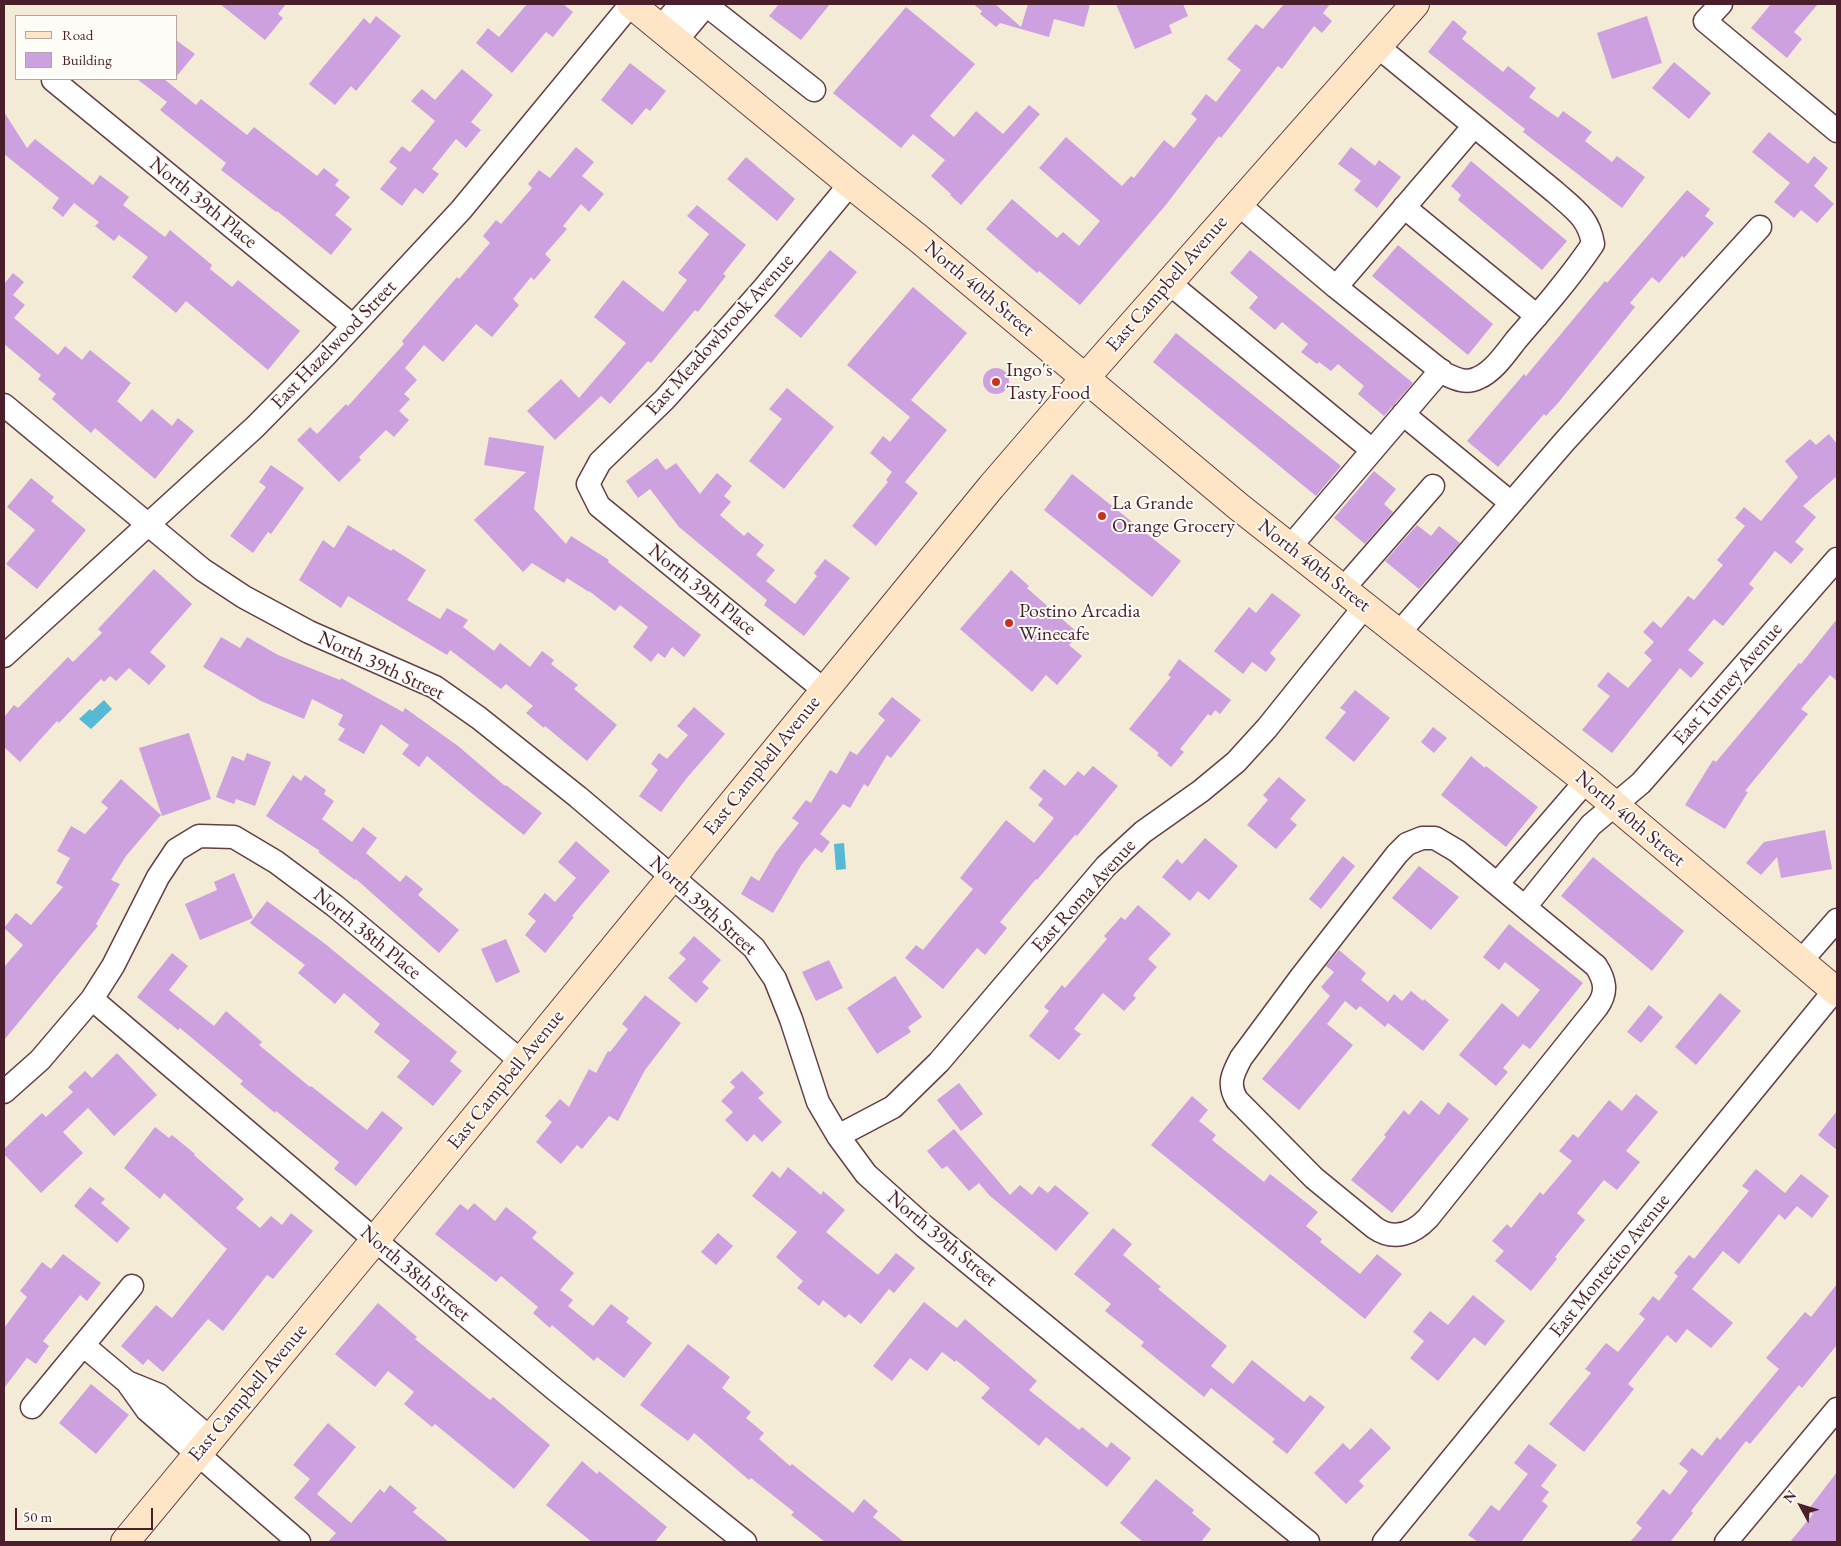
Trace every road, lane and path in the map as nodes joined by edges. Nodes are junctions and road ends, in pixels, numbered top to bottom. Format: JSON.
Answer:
{"nodes":[{"id":1,"x":631,"y":4,"type":"edge"},
{"id":2,"x":680,"y":4,"type":"edge"},
{"id":3,"x":706,"y":4,"type":"edge"},
{"id":4,"x":1415,"y":4,"type":"edge"},
{"id":5,"x":1721,"y":4,"type":"edge"},
{"id":6,"x":668,"y":35,"type":"junction"},
{"id":7,"x":1377,"y":46,"type":"junction"},
{"id":8,"x":53,"y":80,"type":"edge"},
{"id":9,"x":814,"y":90,"type":"dead end"},
{"id":10,"x":1474,"y":126,"type":"junction"},
{"id":11,"x":1837,"y":131,"type":"edge"},
{"id":12,"x":850,"y":184,"type":"junction"},
{"id":13,"x":1238,"y":204,"type":"junction"},
{"id":14,"x":1404,"y":207,"type":"junction"},
{"id":15,"x":1760,"y":227,"type":"dead end"},
{"id":16,"x":1169,"y":283,"type":"junction"},
{"id":17,"x":1336,"y":287,"type":"junction"},
{"id":18,"x":1537,"y":316,"type":"junction"},
{"id":19,"x":353,"y":326,"type":"junction"},
{"id":20,"x":1441,"y":370,"type":"junction"},
{"id":21,"x":1084,"y":378,"type":"junction"},
{"id":22,"x":4,"y":405,"type":"edge"},
{"id":23,"x":1403,"y":414,"type":"junction"},
{"id":24,"x":1372,"y":450,"type":"junction"},
{"id":25,"x":588,"y":484,"type":"joint"},
{"id":26,"x":1433,"y":486,"type":"dead end"},
{"id":27,"x":1511,"y":504,"type":"junction"},
{"id":28,"x":147,"y":524,"type":"junction"},
{"id":29,"x":1290,"y":547,"type":"junction"},
{"id":30,"x":1837,"y":559,"type":"edge"},
{"id":31,"x":1343,"y":589,"type":"junction"},
{"id":32,"x":1365,"y":606,"type":"junction"},
{"id":33,"x":1399,"y":633,"type":"junction"},
{"id":34,"x":4,"y":656,"type":"edge"},
{"id":35,"x":824,"y":690,"type":"junction"},
{"id":36,"x":1586,"y":781,"type":"junction"},
{"id":37,"x":1615,"y":805,"type":"junction"},
{"id":38,"x":1548,"y":824,"type":"junction"},
{"id":39,"x":1574,"y":846,"type":"junction"},
{"id":40,"x":672,"y":876,"type":"junction"},
{"id":41,"x":1497,"y":884,"type":"junction"},
{"id":42,"x":1525,"y":907,"type":"junction"},
{"id":43,"x":1837,"y":920,"type":"edge"},
{"id":44,"x":1801,"y":961,"type":"junction"},
{"id":45,"x":1836,"y":991,"type":"edge"},
{"id":46,"x":92,"y":998,"type":"junction"},
{"id":47,"x":521,"y":1061,"type":"junction"},
{"id":48,"x":4,"y":1092,"type":"edge"},
{"id":49,"x":838,"y":1136,"type":"junction"},
{"id":50,"x":375,"y":1240,"type":"junction"},
{"id":51,"x":132,"y":1286,"type":"dead end"},
{"id":52,"x":83,"y":1345,"type":"junction"},
{"id":53,"x":32,"y":1408,"type":"dead end"},
{"id":54,"x":1837,"y":1409,"type":"edge"},
{"id":55,"x":204,"y":1446,"type":"junction"},
{"id":56,"x":125,"y":1542,"type":"edge"},
{"id":57,"x":299,"y":1542,"type":"edge"},
{"id":58,"x":745,"y":1542,"type":"edge"},
{"id":59,"x":1308,"y":1542,"type":"edge"},
{"id":60,"x":1384,"y":1542,"type":"edge"},
{"id":61,"x":1726,"y":1542,"type":"edge"}],
"edges":[{"from":1,"to":6,"type":"street","name":"North 40th Street"},
{"from":1,"to":19,"type":"street","name":"East Hazelwood Street"},
{"from":2,"to":6,"type":"street"},
{"from":3,"to":6,"type":"street"},
{"from":3,"to":9,"type":"street"},
{"from":4,"to":7,"type":"street","name":"East Campbell Avenue"},
{"from":5,"to":11,"type":"street"},
{"from":6,"to":12,"type":"street","name":"North 40th Street"},
{"from":7,"to":10,"type":"street"},
{"from":7,"to":13,"type":"street","name":"East Campbell Avenue"},
{"from":8,"to":19,"type":"street","name":"North 39th Place"},
{"from":10,"to":14,"type":"street"},
{"from":10,"to":18,"type":"street"},
{"from":12,"to":21,"type":"street","name":"North 40th Street"},
{"from":12,"to":25,"type":"street","name":"East Meadowbrook Avenue"},
{"from":13,"to":16,"type":"street","name":"East Campbell Avenue"},
{"from":13,"to":17,"type":"street"},
{"from":14,"to":17,"type":"street"},
{"from":14,"to":18,"type":"street"},
{"from":15,"to":27,"type":"street"},
{"from":16,"to":21,"type":"street","name":"East Campbell Avenue"},
{"from":16,"to":24,"type":"street"},
{"from":17,"to":20,"type":"street"},
{"from":18,"to":20,"type":"street"},
{"from":19,"to":28,"type":"street","name":"East Hazelwood Street"},
{"from":20,"to":23,"type":"street"},
{"from":21,"to":29,"type":"street","name":"North 40th Street"},
{"from":21,"to":35,"type":"street","name":"East Campbell Avenue"},
{"from":22,"to":28,"type":"street","name":"North 39th Street"},
{"from":23,"to":24,"type":"street"},
{"from":23,"to":27,"type":"street"},
{"from":24,"to":29,"type":"street"},
{"from":25,"to":35,"type":"street","name":"North 39th Place"},
{"from":26,"to":31,"type":"street"},
{"from":27,"to":33,"type":"street"},
{"from":28,"to":34,"type":"street","name":"East Hazelwood Street"},
{"from":28,"to":40,"type":"street","name":"North 39th Street"},
{"from":29,"to":31,"type":"street","name":"North 40th Street"},
{"from":30,"to":37,"type":"street","name":"East Turney Avenue"},
{"from":31,"to":32,"type":"street","name":"North 40th Street"},
{"from":32,"to":33,"type":"street","name":"North 40th Street"},
{"from":32,"to":49,"type":"street","name":"East Roma Avenue"},
{"from":33,"to":36,"type":"street","name":"North 40th Street"},
{"from":35,"to":40,"type":"street","name":"East Campbell Avenue"},
{"from":36,"to":37,"type":"street","name":"North 40th Street"},
{"from":36,"to":38,"type":"street"},
{"from":37,"to":39,"type":"street","name":"East Turney Avenue"},
{"from":37,"to":44,"type":"street","name":"North 40th Street"},
{"from":38,"to":39,"type":"street"},
{"from":38,"to":41,"type":"street"},
{"from":39,"to":42,"type":"street","name":"East Turney Avenue"},
{"from":40,"to":47,"type":"street","name":"East Campbell Avenue"},
{"from":40,"to":49,"type":"street","name":"North 39th Street"},
{"from":41,"to":42,"type":"street"},
{"from":41,"to":42,"type":"street"},
{"from":43,"to":44,"type":"street"},
{"from":44,"to":45,"type":"street","name":"North 40th Street"},
{"from":45,"to":60,"type":"street","name":"East Montecito Avenue"},
{"from":46,"to":47,"type":"street","name":"North 38th Place"},
{"from":46,"to":48,"type":"street"},
{"from":46,"to":50,"type":"street","name":"North 38th Street"},
{"from":47,"to":50,"type":"street","name":"East Campbell Avenue"},
{"from":49,"to":59,"type":"street","name":"North 39th Street"},
{"from":50,"to":55,"type":"street","name":"East Campbell Avenue"},
{"from":50,"to":58,"type":"street","name":"North 38th Street"},
{"from":51,"to":52,"type":"street"},
{"from":52,"to":53,"type":"street"},
{"from":52,"to":55,"type":"street"},
{"from":54,"to":61,"type":"street"},
{"from":55,"to":56,"type":"street","name":"East Campbell Avenue"},
{"from":55,"to":57,"type":"street"}]}
